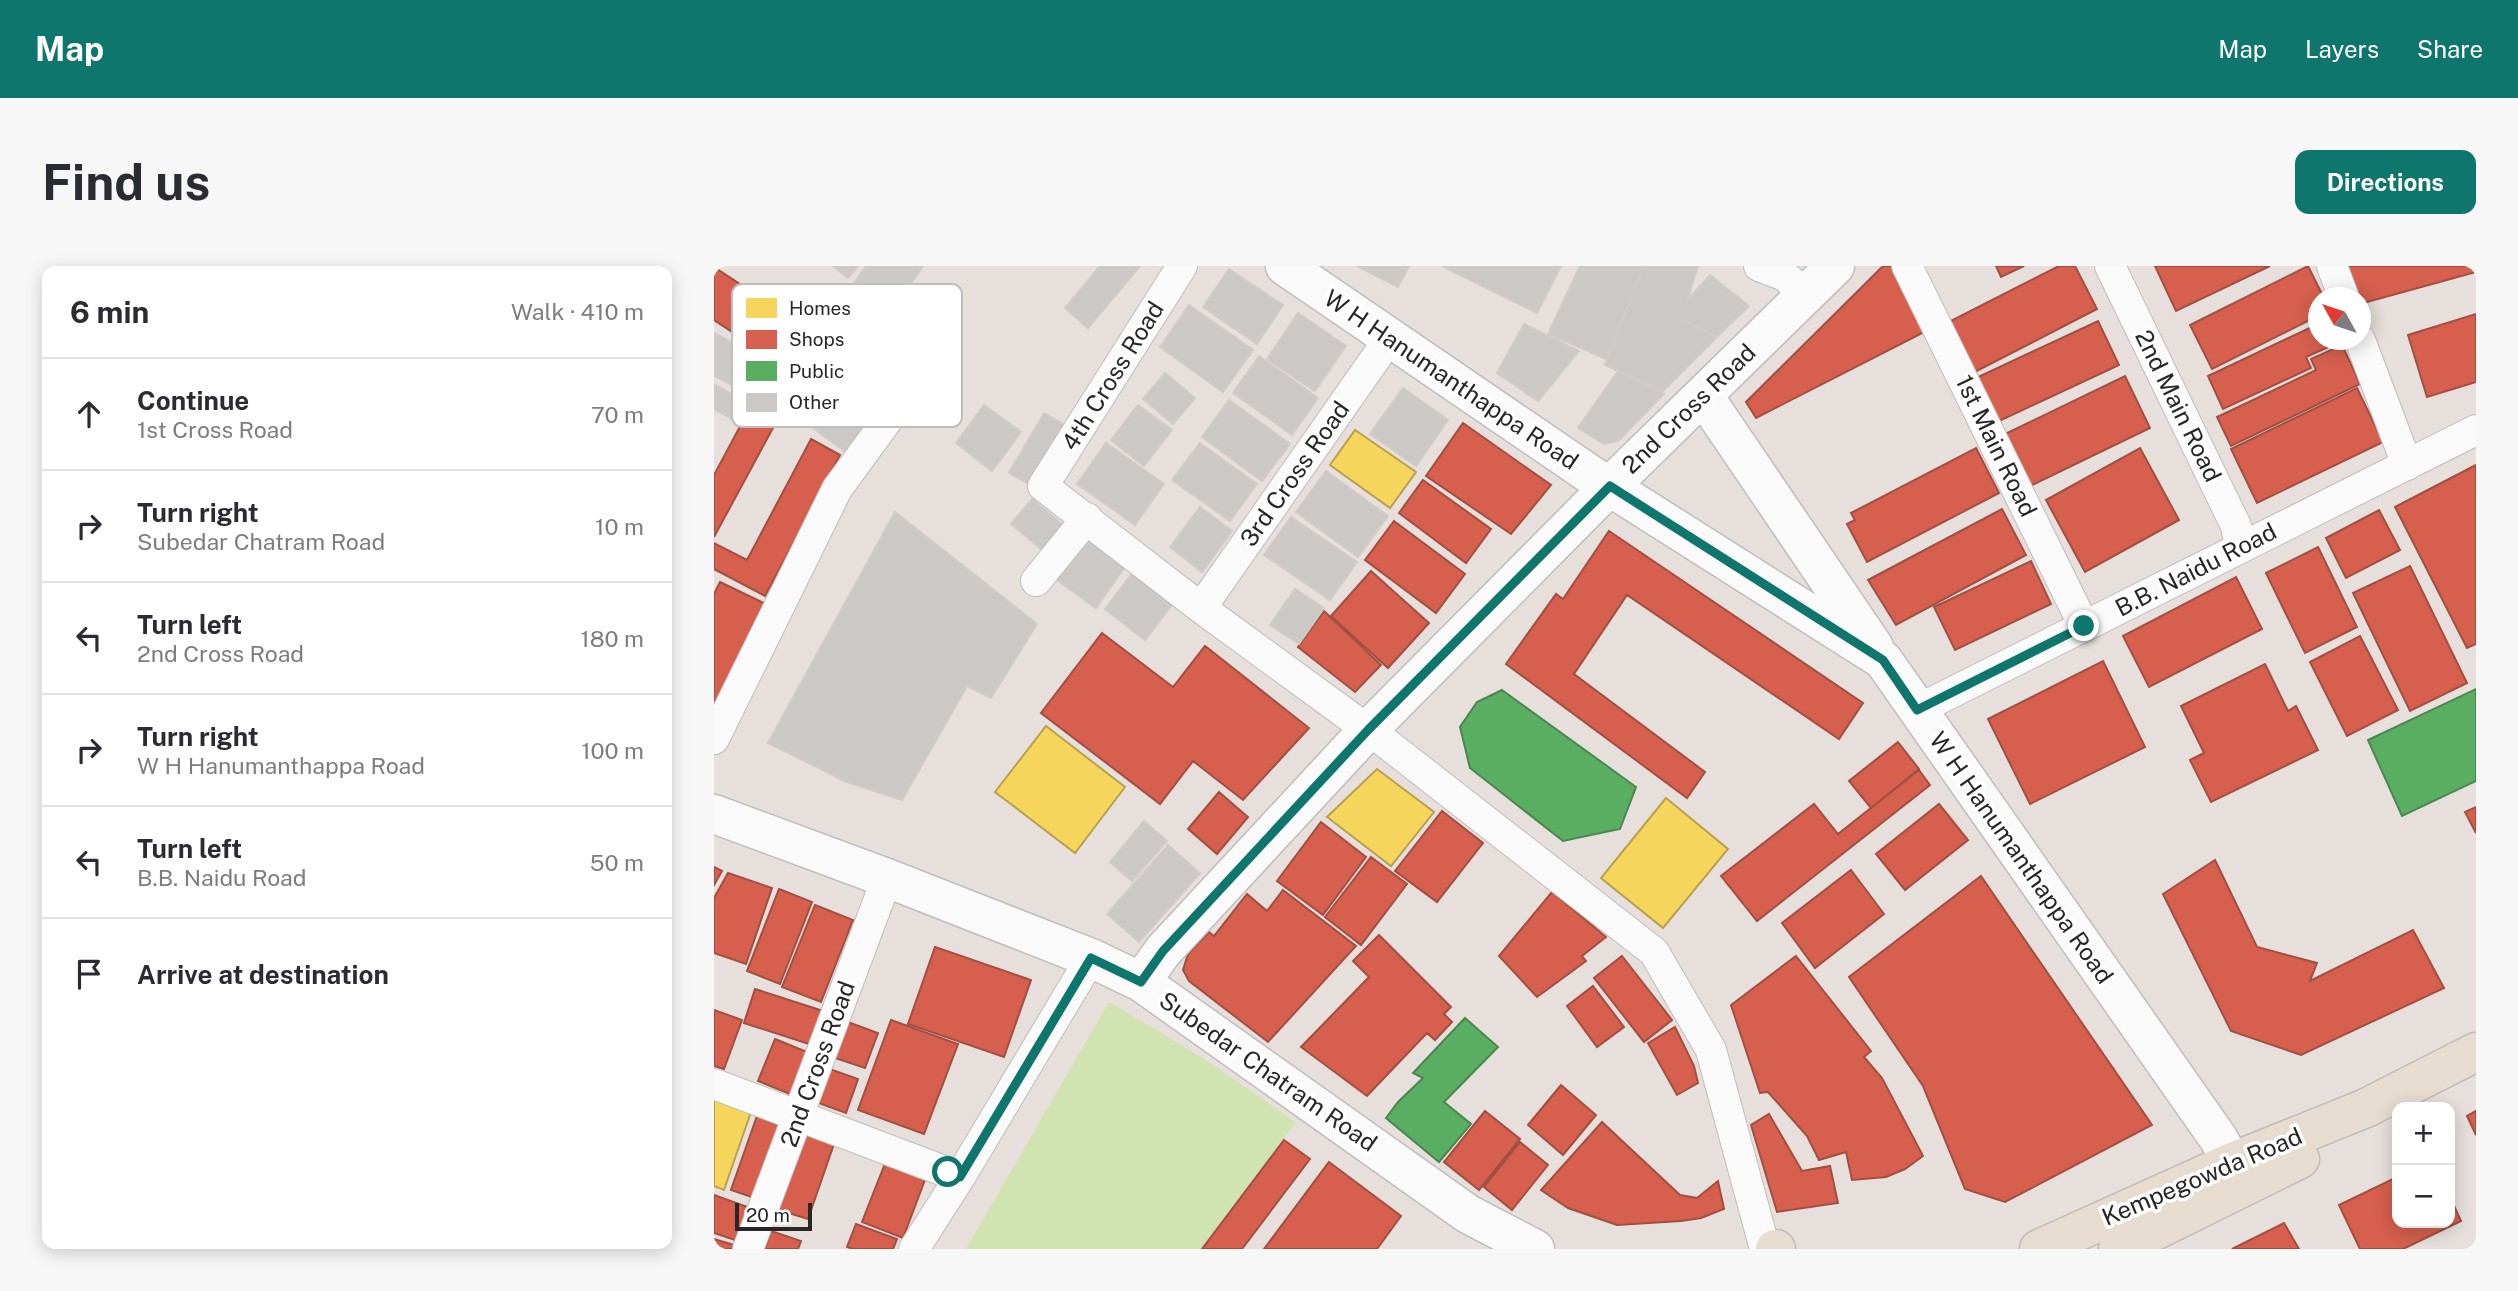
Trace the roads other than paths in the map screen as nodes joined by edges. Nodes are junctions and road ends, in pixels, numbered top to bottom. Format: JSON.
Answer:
{"nodes":[{"id":1,"x":1182,"y":266,"type":"edge"},
{"id":2,"x":1285,"y":266,"type":"edge"},
{"id":3,"x":1759,"y":266,"type":"edge"},
{"id":4,"x":1835,"y":266,"type":"edge"},
{"id":5,"x":1907,"y":266,"type":"edge"},
{"id":6,"x":2110,"y":266,"type":"edge"},
{"id":7,"x":2332,"y":266,"type":"edge"},
{"id":8,"x":2340,"y":287,"type":"edge"},
{"id":9,"x":1806,"y":295,"type":"junction"},
{"id":10,"x":1390,"y":339,"type":"junction"},
{"id":11,"x":2364,"y":350,"type":"edge"},
{"id":12,"x":1703,"y":395,"type":"junction"},
{"id":13,"x":882,"y":427,"type":"edge"},
{"id":14,"x":2476,"y":430,"type":"edge"},
{"id":15,"x":2407,"y":465,"type":"junction"},
{"id":16,"x":1610,"y":486,"type":"junction"},
{"id":17,"x":1087,"y":518,"type":"junction"},
{"id":18,"x":2240,"y":548,"type":"junction"},
{"id":19,"x":1036,"y":581,"type":"dead end"},
{"id":20,"x":1201,"y":608,"type":"junction"},
{"id":21,"x":2084,"y":626,"type":"junction"},
{"id":22,"x":1883,"y":660,"type":"junction"},
{"id":23,"x":1917,"y":710,"type":"junction"},
{"id":24,"x":1368,"y":730,"type":"junction"},
{"id":25,"x":714,"y":739,"type":"edge"},
{"id":26,"x":714,"y":814,"type":"edge"},
{"id":27,"x":887,"y":878,"type":"junction"},
{"id":28,"x":1091,"y":958,"type":"junction"},
{"id":29,"x":1141,"y":982,"type":"junction"},
{"id":30,"x":2476,"y":1052,"type":"edge"},
{"id":31,"x":714,"y":1084,"type":"edge"},
{"id":32,"x":2367,"y":1108,"type":"junction"},
{"id":33,"x":799,"y":1116,"type":"junction"},
{"id":34,"x":2232,"y":1162,"type":"junction"},
{"id":35,"x":960,"y":1177,"type":"junction"},
{"id":36,"x":748,"y":1249,"type":"edge"},
{"id":37,"x":914,"y":1249,"type":"edge"},
{"id":38,"x":1535,"y":1249,"type":"edge"},
{"id":39,"x":1765,"y":1249,"type":"edge"},
{"id":40,"x":2039,"y":1249,"type":"edge"},
{"id":41,"x":2118,"y":1249,"type":"edge"}],
"edges":[{"from":1,"to":17,"type":"street","name":"4th Cross Road"},
{"from":2,"to":10,"type":"street","name":"W H Hanumanthappa Road"},
{"from":3,"to":9,"type":"street"},
{"from":4,"to":9,"type":"street","name":"2nd Cross Road"},
{"from":5,"to":21,"type":"street","name":"1st Main Road"},
{"from":6,"to":18,"type":"street","name":"2nd Main Road"},
{"from":7,"to":8,"type":"street"},
{"from":9,"to":12,"type":"street","name":"2nd Cross Road"},
{"from":10,"to":16,"type":"street","name":"W H Hanumanthappa Road"},
{"from":10,"to":20,"type":"street","name":"3rd Cross Road"},
{"from":11,"to":15,"type":"street"},
{"from":12,"to":16,"type":"street","name":"2nd Cross Road"},
{"from":12,"to":22,"type":"street"},
{"from":13,"to":25,"type":"street"},
{"from":14,"to":15,"type":"street","name":"B.B. Naidu Road"},
{"from":15,"to":18,"type":"street","name":"B.B. Naidu Road"},
{"from":16,"to":22,"type":"street","name":"W H Hanumanthappa Road"},
{"from":16,"to":24,"type":"street","name":"2nd Cross Road"},
{"from":17,"to":19,"type":"street"},
{"from":17,"to":20,"type":"street"},
{"from":18,"to":21,"type":"street","name":"B.B. Naidu Road"},
{"from":20,"to":24,"type":"street"},
{"from":21,"to":23,"type":"street","name":"B.B. Naidu Road"},
{"from":22,"to":23,"type":"street","name":"W H Hanumanthappa Road"},
{"from":23,"to":34,"type":"street","name":"W H Hanumanthappa Road"},
{"from":24,"to":29,"type":"street","name":"2nd Cross Road"},
{"from":24,"to":39,"type":"street"},
{"from":26,"to":27,"type":"street","name":"Subedar Chatram Road"},
{"from":27,"to":28,"type":"street","name":"Subedar Chatram Road"},
{"from":27,"to":33,"type":"street","name":"2nd Cross Road"},
{"from":28,"to":29,"type":"street","name":"Subedar Chatram Road"},
{"from":28,"to":35,"type":"street"},
{"from":29,"to":38,"type":"street","name":"Subedar Chatram Road"},
{"from":30,"to":32,"type":"main road","name":"Kempegowda Road"},
{"from":31,"to":33,"type":"street"},
{"from":32,"to":34,"type":"main road","name":"Kempegowda Road"},
{"from":32,"to":41,"type":"main road","name":"Kempegowda Road"},
{"from":33,"to":35,"type":"street"},
{"from":33,"to":36,"type":"street","name":"2nd Cross Road"},
{"from":34,"to":40,"type":"main road","name":"Kempegowda Road"},
{"from":35,"to":37,"type":"street"}]}
